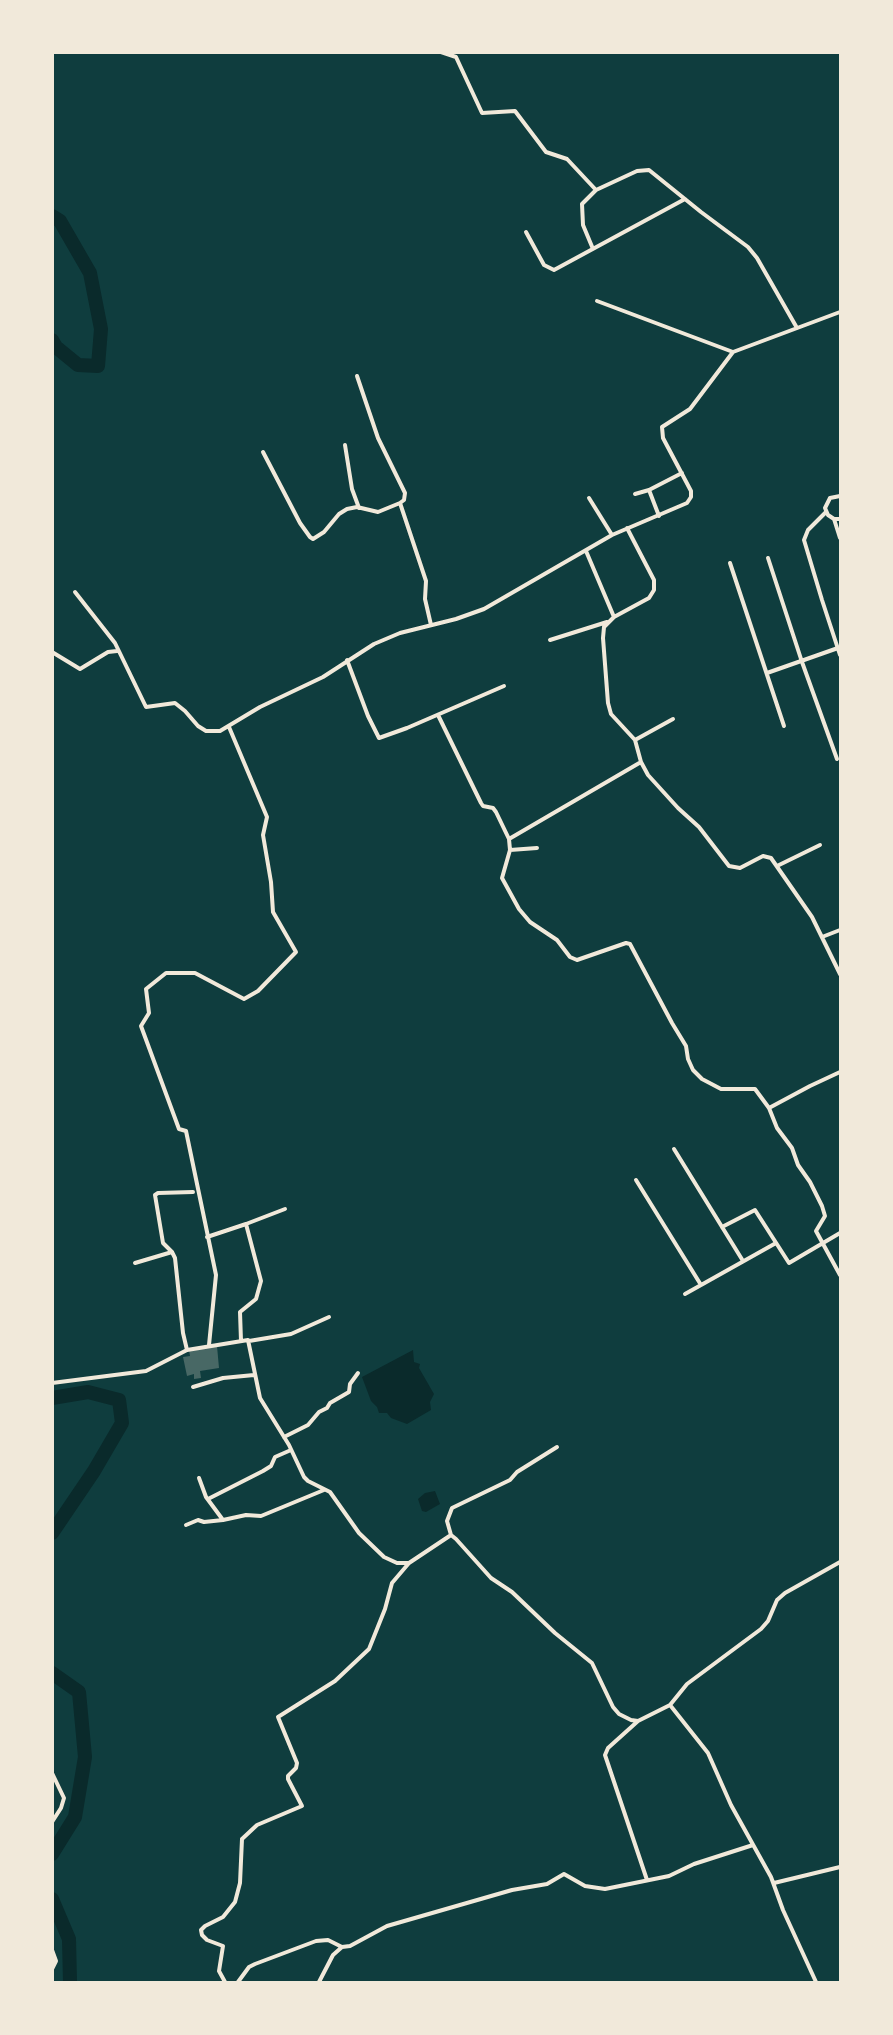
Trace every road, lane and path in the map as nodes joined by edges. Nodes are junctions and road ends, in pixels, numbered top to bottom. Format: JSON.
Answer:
{"nodes":[{"id":1,"x":441,"y":52,"type":"edge"},
{"id":2,"x":596,"y":190,"type":"junction"},
{"id":3,"x":685,"y":199,"type":"junction"},
{"id":4,"x":526,"y":232,"type":"dead end"},
{"id":5,"x":593,"y":249,"type":"junction"},
{"id":6,"x":597,"y":302,"type":"dead end"},
{"id":7,"x":840,"y":312,"type":"edge"},
{"id":8,"x":797,"y":328,"type":"junction"},
{"id":9,"x":733,"y":352,"type":"junction"},
{"id":10,"x":357,"y":376,"type":"dead end"},
{"id":11,"x":345,"y":445,"type":"dead end"},
{"id":12,"x":263,"y":452,"type":"dead end"},
{"id":13,"x":682,"y":473,"type":"junction"},
{"id":14,"x":650,"y":490,"type":"junction"},
{"id":15,"x":635,"y":494,"type":"dead end"},
{"id":16,"x":840,"y":496,"type":"edge"},
{"id":17,"x":589,"y":498,"type":"dead end"},
{"id":18,"x":400,"y":503,"type":"junction"},
{"id":19,"x":359,"y":508,"type":"junction"},
{"id":20,"x":826,"y":512,"type":"junction"},
{"id":21,"x":658,"y":516,"type":"junction"},
{"id":22,"x":834,"y":519,"type":"junction"},
{"id":23,"x":840,"y":519,"type":"edge"},
{"id":24,"x":627,"y":528,"type":"junction"},
{"id":25,"x":612,"y":535,"type":"junction"},
{"id":26,"x":840,"y":537,"type":"edge"},
{"id":27,"x":586,"y":550,"type":"junction"},
{"id":28,"x":768,"y":558,"type":"dead end"},
{"id":29,"x":730,"y":563,"type":"dead end"},
{"id":30,"x":75,"y":592,"type":"dead end"},
{"id":31,"x":614,"y":617,"type":"junction"},
{"id":32,"x":608,"y":622,"type":"junction"},
{"id":33,"x":431,"y":625,"type":"junction"},
{"id":34,"x":550,"y":640,"type":"dead end"},
{"id":35,"x":838,"y":648,"type":"junction"},
{"id":36,"x":117,"y":651,"type":"junction"},
{"id":37,"x":52,"y":652,"type":"edge"},
{"id":38,"x":840,"y":655,"type":"edge"},
{"id":39,"x":347,"y":660,"type":"junction"},
{"id":40,"x":802,"y":662,"type":"junction"},
{"id":41,"x":767,"y":673,"type":"junction"},
{"id":42,"x":504,"y":686,"type":"dead end"},
{"id":43,"x":438,"y":715,"type":"junction"},
{"id":44,"x":673,"y":720,"type":"dead end"},
{"id":45,"x":784,"y":726,"type":"dead end"},
{"id":46,"x":229,"y":727,"type":"junction"},
{"id":47,"x":635,"y":740,"type":"junction"},
{"id":48,"x":837,"y":759,"type":"dead end"},
{"id":49,"x":641,"y":762,"type":"junction"},
{"id":50,"x":509,"y":838,"type":"junction"},
{"id":51,"x":820,"y":845,"type":"dead end"},
{"id":52,"x":537,"y":848,"type":"dead end"},
{"id":53,"x":510,"y":850,"type":"junction"},
{"id":54,"x":777,"y":866,"type":"junction"},
{"id":55,"x":840,"y":930,"type":"edge"},
{"id":56,"x":822,"y":937,"type":"junction"},
{"id":57,"x":840,"y":974,"type":"edge"},
{"id":58,"x":840,"y":1072,"type":"edge"},
{"id":59,"x":769,"y":1108,"type":"junction"},
{"id":60,"x":674,"y":1149,"type":"dead end"},
{"id":61,"x":636,"y":1180,"type":"dead end"},
{"id":62,"x":193,"y":1192,"type":"dead end"},
{"id":63,"x":285,"y":1209,"type":"dead end"},
{"id":64,"x":246,"y":1224,"type":"junction"},
{"id":65,"x":722,"y":1227,"type":"junction"},
{"id":66,"x":840,"y":1233,"type":"edge"},
{"id":67,"x":207,"y":1237,"type":"junction"},
{"id":68,"x":776,"y":1243,"type":"junction"},
{"id":69,"x":822,"y":1244,"type":"junction"},
{"id":70,"x":172,"y":1252,"type":"junction"},
{"id":71,"x":743,"y":1261,"type":"junction"},
{"id":72,"x":135,"y":1263,"type":"dead end"},
{"id":73,"x":840,"y":1275,"type":"edge"},
{"id":74,"x":701,"y":1285,"type":"junction"},
{"id":75,"x":685,"y":1294,"type":"dead end"},
{"id":76,"x":329,"y":1317,"type":"dead end"},
{"id":77,"x":241,"y":1341,"type":"junction"},
{"id":78,"x":249,"y":1341,"type":"junction"},
{"id":79,"x":209,"y":1345,"type":"junction"},
{"id":80,"x":187,"y":1350,"type":"junction"},
{"id":81,"x":358,"y":1372,"type":"dead end"},
{"id":82,"x":254,"y":1375,"type":"junction"},
{"id":83,"x":52,"y":1383,"type":"edge"},
{"id":84,"x":193,"y":1387,"type":"dead end"},
{"id":85,"x":284,"y":1437,"type":"junction"},
{"id":86,"x":557,"y":1447,"type":"dead end"},
{"id":87,"x":291,"y":1450,"type":"junction"},
{"id":88,"x":199,"y":1478,"type":"dead end"},
{"id":89,"x":324,"y":1490,"type":"junction"},
{"id":90,"x":208,"y":1499,"type":"junction"},
{"id":91,"x":222,"y":1520,"type":"junction"},
{"id":92,"x":186,"y":1525,"type":"dead end"},
{"id":93,"x":451,"y":1535,"type":"junction"},
{"id":94,"x":840,"y":1562,"type":"edge"},
{"id":95,"x":409,"y":1563,"type":"junction"},
{"id":96,"x":670,"y":1705,"type":"junction"},
{"id":97,"x":638,"y":1721,"type":"junction"},
{"id":98,"x":52,"y":1773,"type":"edge"},
{"id":99,"x":52,"y":1822,"type":"edge"},
{"id":100,"x":753,"y":1845,"type":"junction"},
{"id":101,"x":840,"y":1867,"type":"edge"},
{"id":102,"x":646,"y":1880,"type":"junction"},
{"id":103,"x":774,"y":1883,"type":"junction"},
{"id":104,"x":342,"y":1947,"type":"junction"},
{"id":105,"x":52,"y":1950,"type":"edge"},
{"id":106,"x":52,"y":1969,"type":"edge"},
{"id":107,"x":225,"y":1983,"type":"edge"},
{"id":108,"x":238,"y":1983,"type":"edge"},
{"id":109,"x":319,"y":1983,"type":"edge"},
{"id":110,"x":816,"y":1983,"type":"edge"}],
"edges":[{"from":1,"to":2,"type":"street"},
{"from":2,"to":3,"type":"street"},
{"from":2,"to":5,"type":"street"},
{"from":3,"to":5,"type":"street"},
{"from":3,"to":8,"type":"street"},
{"from":4,"to":5,"type":"street"},
{"from":6,"to":9,"type":"street"},
{"from":7,"to":8,"type":"street"},
{"from":8,"to":9,"type":"street"},
{"from":9,"to":13,"type":"street"},
{"from":10,"to":18,"type":"street"},
{"from":11,"to":19,"type":"street"},
{"from":12,"to":19,"type":"street"},
{"from":13,"to":14,"type":"street"},
{"from":13,"to":21,"type":"street"},
{"from":14,"to":15,"type":"street"},
{"from":14,"to":21,"type":"street"},
{"from":16,"to":20,"type":"street"},
{"from":17,"to":25,"type":"street"},
{"from":18,"to":19,"type":"street"},
{"from":18,"to":33,"type":"street"},
{"from":20,"to":22,"type":"street"},
{"from":20,"to":35,"type":"street"},
{"from":21,"to":24,"type":"street"},
{"from":22,"to":23,"type":"street"},
{"from":22,"to":26,"type":"street"},
{"from":24,"to":25,"type":"street"},
{"from":24,"to":31,"type":"street"},
{"from":25,"to":27,"type":"street"},
{"from":27,"to":31,"type":"street"},
{"from":27,"to":33,"type":"street"},
{"from":28,"to":40,"type":"street"},
{"from":29,"to":41,"type":"street"},
{"from":30,"to":36,"type":"street"},
{"from":31,"to":32,"type":"street"},
{"from":32,"to":34,"type":"street"},
{"from":32,"to":47,"type":"street"},
{"from":33,"to":39,"type":"street"},
{"from":35,"to":38,"type":"street"},
{"from":35,"to":40,"type":"street"},
{"from":36,"to":37,"type":"street"},
{"from":36,"to":46,"type":"street"},
{"from":39,"to":43,"type":"street"},
{"from":39,"to":46,"type":"street"},
{"from":40,"to":41,"type":"street"},
{"from":40,"to":48,"type":"street"},
{"from":41,"to":45,"type":"street"},
{"from":42,"to":43,"type":"street"},
{"from":43,"to":50,"type":"street"},
{"from":44,"to":47,"type":"street"},
{"from":46,"to":67,"type":"street"},
{"from":47,"to":49,"type":"street"},
{"from":49,"to":50,"type":"street"},
{"from":49,"to":54,"type":"street"},
{"from":50,"to":53,"type":"street"},
{"from":51,"to":54,"type":"street"},
{"from":52,"to":53,"type":"street"},
{"from":53,"to":59,"type":"street"},
{"from":54,"to":56,"type":"street"},
{"from":55,"to":56,"type":"street"},
{"from":56,"to":57,"type":"street"},
{"from":58,"to":59,"type":"street"},
{"from":59,"to":69,"type":"street"},
{"from":60,"to":65,"type":"street"},
{"from":61,"to":74,"type":"street"},
{"from":62,"to":70,"type":"street"},
{"from":63,"to":64,"type":"street"},
{"from":64,"to":67,"type":"street"},
{"from":64,"to":77,"type":"street"},
{"from":65,"to":68,"type":"street"},
{"from":65,"to":71,"type":"street"},
{"from":66,"to":69,"type":"street"},
{"from":67,"to":79,"type":"street"},
{"from":68,"to":69,"type":"street"},
{"from":68,"to":71,"type":"street"},
{"from":69,"to":73,"type":"street"},
{"from":70,"to":72,"type":"street"},
{"from":70,"to":80,"type":"street"},
{"from":71,"to":74,"type":"street"},
{"from":74,"to":75,"type":"street"},
{"from":76,"to":78,"type":"street"},
{"from":77,"to":78,"type":"street"},
{"from":77,"to":79,"type":"street"},
{"from":78,"to":82,"type":"street"},
{"from":79,"to":80,"type":"street"},
{"from":80,"to":83,"type":"street"},
{"from":81,"to":85,"type":"street"},
{"from":82,"to":84,"type":"street"},
{"from":82,"to":85,"type":"street"},
{"from":85,"to":87,"type":"street"},
{"from":86,"to":93,"type":"street"},
{"from":87,"to":89,"type":"street"},
{"from":87,"to":90,"type":"street"},
{"from":88,"to":90,"type":"street"},
{"from":89,"to":91,"type":"street"},
{"from":89,"to":95,"type":"street"},
{"from":90,"to":91,"type":"street"},
{"from":91,"to":92,"type":"street"},
{"from":93,"to":95,"type":"street"},
{"from":93,"to":97,"type":"street"},
{"from":94,"to":96,"type":"street"},
{"from":95,"to":107,"type":"street"},
{"from":96,"to":97,"type":"street"},
{"from":96,"to":100,"type":"street"},
{"from":97,"to":102,"type":"street"},
{"from":98,"to":99,"type":"street"},
{"from":100,"to":102,"type":"street"},
{"from":100,"to":103,"type":"street"},
{"from":101,"to":103,"type":"street"},
{"from":102,"to":104,"type":"street"},
{"from":103,"to":110,"type":"street"},
{"from":104,"to":108,"type":"street"},
{"from":104,"to":109,"type":"street"},
{"from":105,"to":106,"type":"street"}]}
